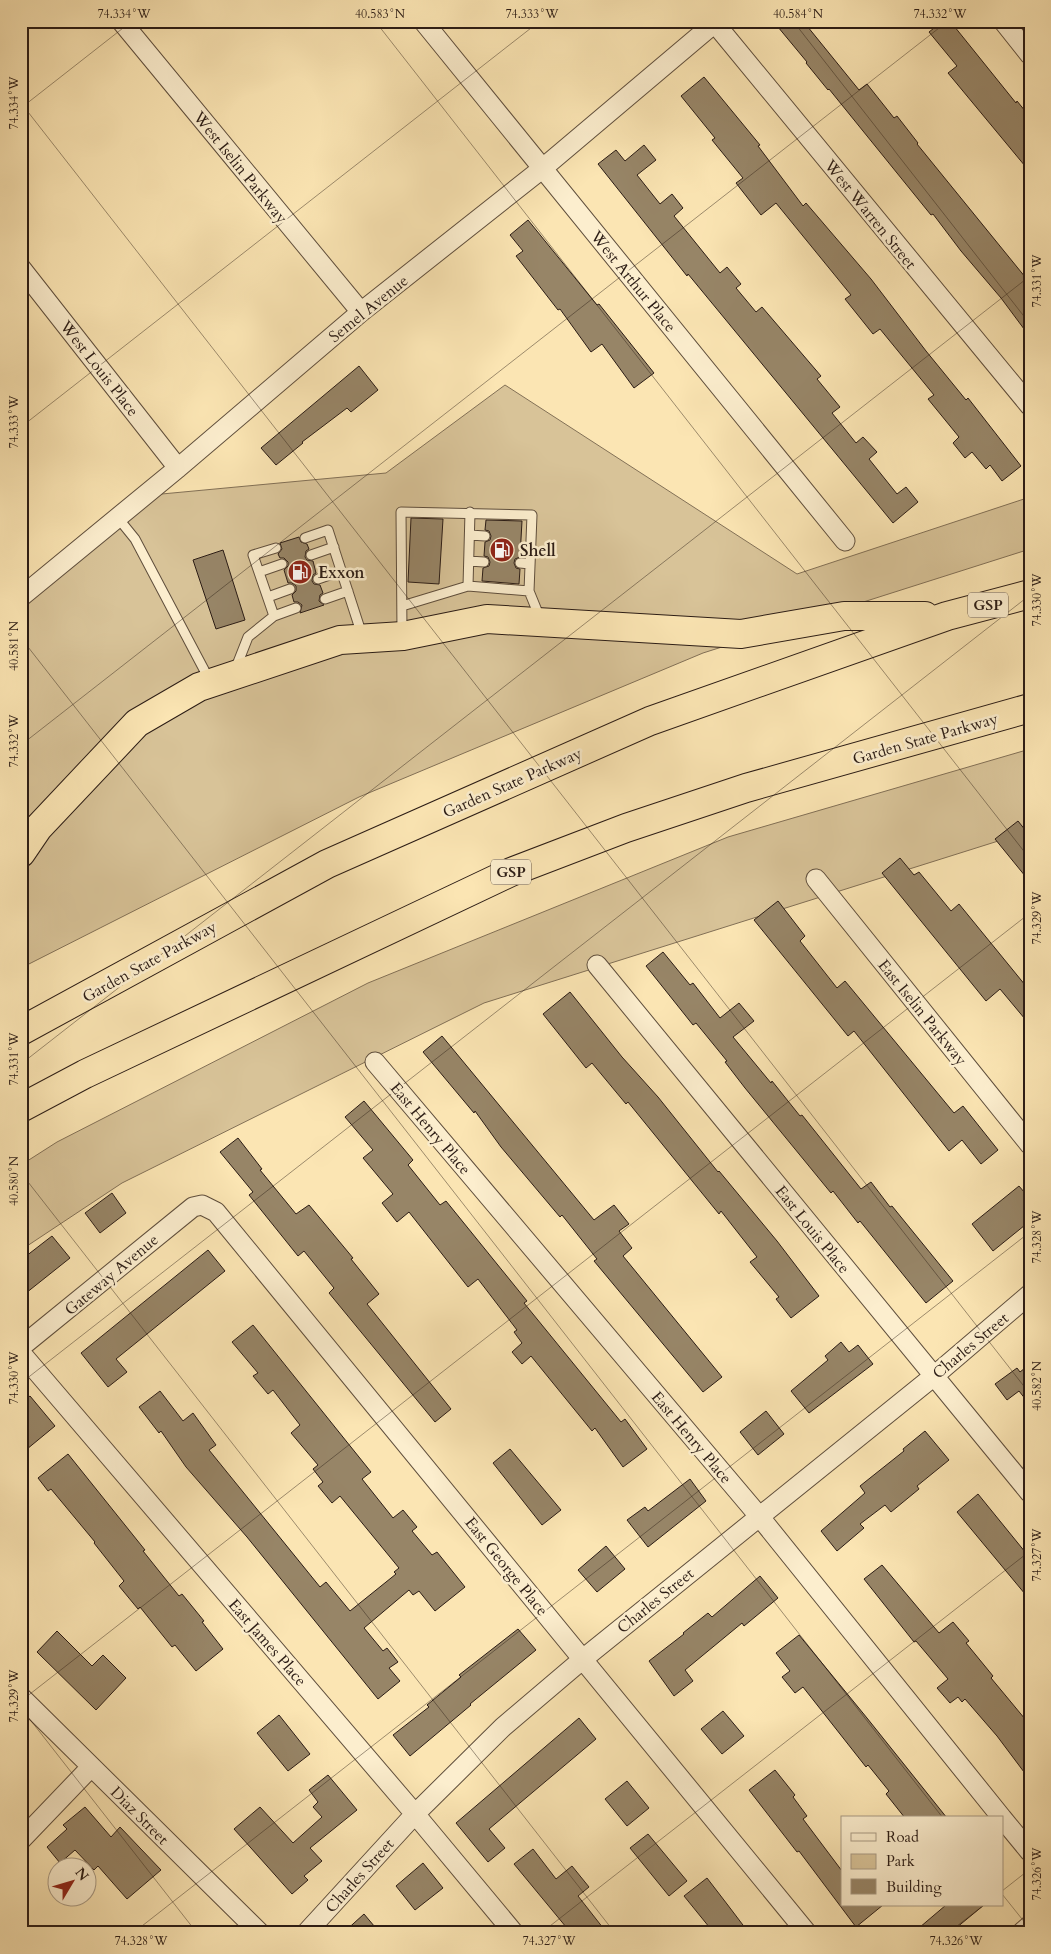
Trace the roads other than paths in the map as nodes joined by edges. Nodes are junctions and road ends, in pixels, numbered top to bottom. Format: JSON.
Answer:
{"nodes":[{"id":1,"x":122,"y":21,"type":"edge"},
{"id":2,"x":423,"y":21,"type":"edge"},
{"id":3,"x":1003,"y":21,"type":"edge"},
{"id":4,"x":715,"y":22,"type":"edge"},
{"id":5,"x":1030,"y":55,"type":"edge"},
{"id":6,"x":543,"y":168,"type":"junction"},
{"id":7,"x":21,"y":268,"type":"edge"},
{"id":8,"x":361,"y":312,"type":"junction"},
{"id":9,"x":1030,"y":406,"type":"edge"},
{"id":10,"x":178,"y":468,"type":"junction"},
{"id":11,"x":470,"y":512,"type":"junction"},
{"id":12,"x":118,"y":518,"type":"junction"},
{"id":13,"x":470,"y":535,"type":"junction"},
{"id":14,"x":485,"y":536,"type":"dead end"},
{"id":15,"x":305,"y":538,"type":"dead end"},
{"id":16,"x":521,"y":538,"type":"dead end"},
{"id":17,"x":531,"y":538,"type":"junction"},
{"id":18,"x":845,"y":541,"type":"dead end"},
{"id":19,"x":334,"y":547,"type":"junction"},
{"id":20,"x":276,"y":548,"type":"dead end"},
{"id":21,"x":311,"y":555,"type":"dead end"},
{"id":22,"x":469,"y":561,"type":"junction"},
{"id":23,"x":484,"y":562,"type":"dead end"},
{"id":24,"x":520,"y":563,"type":"dead end"},
{"id":25,"x":282,"y":564,"type":"dead end"},
{"id":26,"x":530,"y":564,"type":"junction"},
{"id":27,"x":342,"y":571,"type":"junction"},
{"id":28,"x":259,"y":572,"type":"junction"},
{"id":29,"x":318,"y":579,"type":"dead end"},
{"id":30,"x":468,"y":586,"type":"junction"},
{"id":31,"x":290,"y":589,"type":"dead end"},
{"id":32,"x":348,"y":591,"type":"junction"},
{"id":33,"x":529,"y":591,"type":"junction"},
{"id":34,"x":1030,"y":594,"type":"edge"},
{"id":35,"x":21,"y":597,"type":"edge"},
{"id":36,"x":268,"y":597,"type":"junction"},
{"id":37,"x":325,"y":599,"type":"dead end"},
{"id":38,"x":402,"y":606,"type":"junction"},
{"id":39,"x":296,"y":608,"type":"dead end"},
{"id":40,"x":274,"y":616,"type":"junction"},
{"id":41,"x":947,"y":616,"type":"junction"},
{"id":42,"x":542,"y":621,"type":"junction"},
{"id":43,"x":402,"y":636,"type":"junction"},
{"id":44,"x":364,"y":639,"type":"junction"},
{"id":45,"x":222,"y":680,"type":"junction"},
{"id":46,"x":1030,"y":708,"type":"edge"},
{"id":47,"x":21,"y":854,"type":"edge"},
{"id":48,"x":816,"y":879,"type":"dead end"},
{"id":49,"x":597,"y":965,"type":"dead end"},
{"id":50,"x":21,"y":1031,"type":"edge"},
{"id":51,"x":375,"y":1062,"type":"dead end"},
{"id":52,"x":21,"y":1108,"type":"edge"},
{"id":53,"x":1030,"y":1145,"type":"edge"},
{"id":54,"x":202,"y":1205,"type":"joint"},
{"id":55,"x":1030,"y":1294,"type":"edge"},
{"id":56,"x":21,"y":1347,"type":"edge"},
{"id":57,"x":21,"y":1353,"type":"edge"},
{"id":58,"x":934,"y":1376,"type":"junction"},
{"id":59,"x":1030,"y":1493,"type":"edge"},
{"id":60,"x":759,"y":1516,"type":"junction"},
{"id":61,"x":583,"y":1659,"type":"junction"},
{"id":62,"x":21,"y":1698,"type":"edge"},
{"id":63,"x":91,"y":1767,"type":"junction"},
{"id":64,"x":415,"y":1814,"type":"junction"},
{"id":65,"x":1000,"y":1816,"type":"edge"},
{"id":66,"x":1004,"y":1820,"type":"edge"},
{"id":67,"x":21,"y":1840,"type":"edge"},
{"id":68,"x":1030,"y":1852,"type":"edge"},
{"id":69,"x":1030,"y":1924,"type":"edge"},
{"id":70,"x":260,"y":1933,"type":"edge"},
{"id":71,"x":306,"y":1933,"type":"edge"},
{"id":72,"x":514,"y":1933,"type":"edge"},
{"id":73,"x":807,"y":1933,"type":"edge"},
{"id":74,"x":1021,"y":1933,"type":"edge"}],
"edges":[{"from":1,"to":8,"type":"street","name":"West Iselin Parkway"},
{"from":2,"to":6,"type":"street","name":"West Arthur Place"},
{"from":3,"to":5,"type":"street"},
{"from":4,"to":6,"type":"street","name":"Semel Avenue"},
{"from":4,"to":9,"type":"street","name":"West Warren Street"},
{"from":6,"to":8,"type":"street","name":"Semel Avenue"},
{"from":6,"to":18,"type":"street","name":"West Arthur Place"},
{"from":7,"to":10,"type":"street","name":"West Louis Place"},
{"from":8,"to":10,"type":"street","name":"Semel Avenue"},
{"from":10,"to":12,"type":"street","name":"Semel Avenue"},
{"from":11,"to":13,"type":"lane"},
{"from":11,"to":17,"type":"lane"},
{"from":11,"to":38,"type":"lane"},
{"from":12,"to":35,"type":"street","name":"Semel Avenue"},
{"from":12,"to":45,"type":"lane"},
{"from":13,"to":14,"type":"lane"},
{"from":13,"to":22,"type":"lane"},
{"from":15,"to":19,"type":"lane"},
{"from":16,"to":17,"type":"lane"},
{"from":17,"to":26,"type":"lane"},
{"from":19,"to":21,"type":"lane"},
{"from":19,"to":27,"type":"lane"},
{"from":20,"to":28,"type":"lane"},
{"from":22,"to":23,"type":"lane"},
{"from":22,"to":30,"type":"lane"},
{"from":24,"to":26,"type":"lane"},
{"from":25,"to":28,"type":"lane"},
{"from":26,"to":33,"type":"lane"},
{"from":27,"to":29,"type":"lane"},
{"from":27,"to":32,"type":"lane"},
{"from":28,"to":36,"type":"lane"},
{"from":30,"to":33,"type":"lane"},
{"from":30,"to":38,"type":"lane"},
{"from":31,"to":36,"type":"lane"},
{"from":32,"to":37,"type":"lane"},
{"from":32,"to":44,"type":"lane"},
{"from":33,"to":42,"type":"lane"},
{"from":34,"to":41,"type":"highway","name":"Garden State Parkway","number":"GSP"},
{"from":36,"to":40,"type":"lane"},
{"from":38,"to":43,"type":"lane"},
{"from":39,"to":40,"type":"lane"},
{"from":40,"to":45,"type":"lane"},
{"from":41,"to":42,"type":"highway"},
{"from":41,"to":50,"type":"highway","name":"Garden State Parkway","number":"GSP"},
{"from":42,"to":43,"type":"highway"},
{"from":43,"to":44,"type":"highway"},
{"from":44,"to":45,"type":"highway"},
{"from":45,"to":47,"type":"highway"},
{"from":46,"to":52,"type":"highway","name":"Garden State Parkway","number":"GSP"},
{"from":48,"to":53,"type":"street","name":"East Iselin Parkway"},
{"from":49,"to":58,"type":"street","name":"East Louis Place"},
{"from":51,"to":60,"type":"street","name":"East Henry Place"},
{"from":54,"to":56,"type":"street","name":"Gateway Avenue"},
{"from":54,"to":61,"type":"street","name":"East George Place"},
{"from":55,"to":58,"type":"street","name":"Charles Street"},
{"from":57,"to":64,"type":"street","name":"East James Place"},
{"from":58,"to":59,"type":"street","name":"East Louis Place"},
{"from":58,"to":60,"type":"street","name":"Charles Street"},
{"from":60,"to":61,"type":"street","name":"Charles Street"},
{"from":60,"to":65,"type":"street","name":"East Henry Place"},
{"from":61,"to":64,"type":"street","name":"Charles Street"},
{"from":61,"to":73,"type":"street","name":"East George Place"},
{"from":62,"to":63,"type":"street","name":"Diaz Street"},
{"from":63,"to":67,"type":"street"},
{"from":63,"to":70,"type":"street","name":"Diaz Street"},
{"from":64,"to":71,"type":"street","name":"Charles Street"},
{"from":64,"to":72,"type":"street","name":"East James Place"},
{"from":66,"to":68,"type":"street","name":"East Henry Place"},
{"from":69,"to":74,"type":"street"}]}
